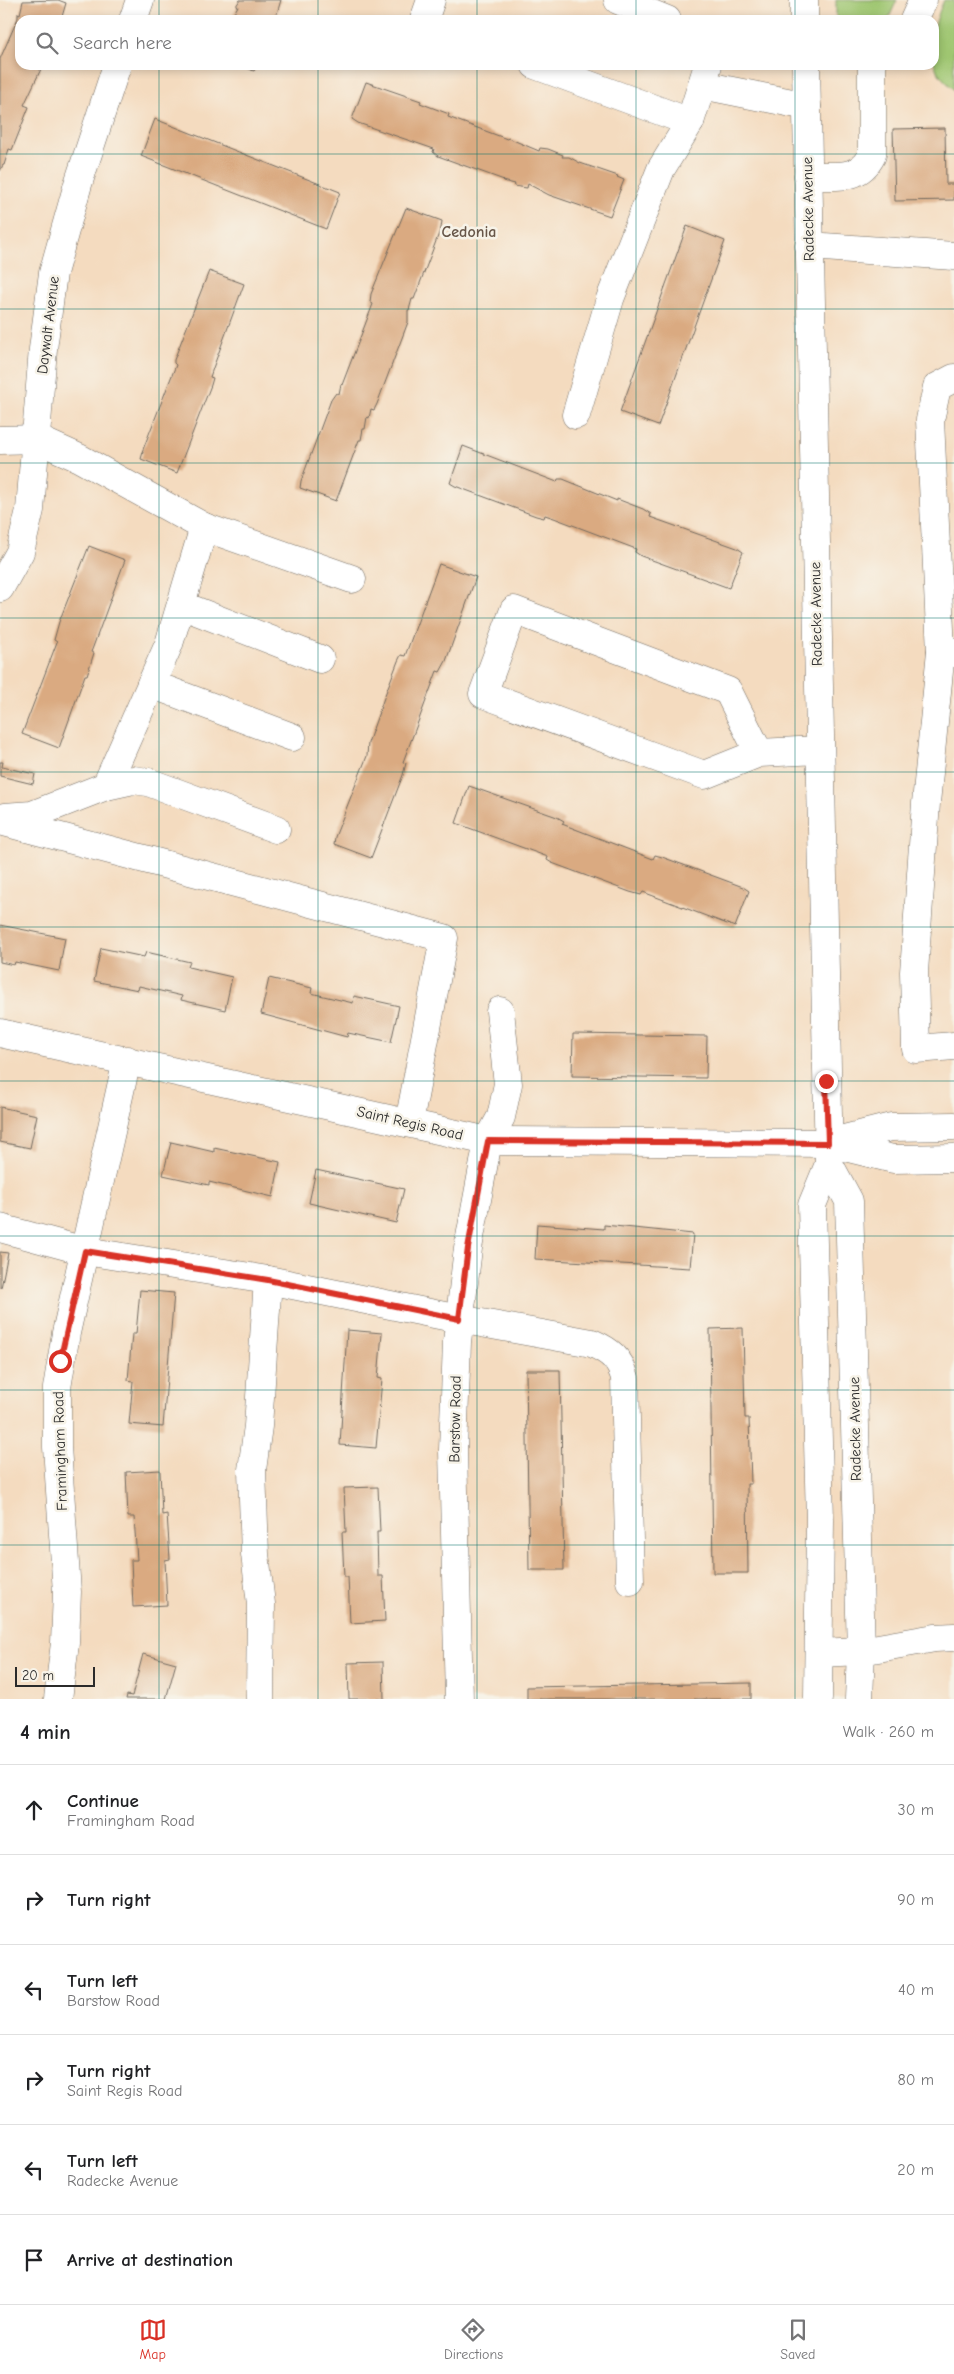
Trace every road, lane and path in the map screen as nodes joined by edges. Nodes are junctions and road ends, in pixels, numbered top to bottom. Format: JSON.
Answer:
{"nodes":[{"id":1,"x":140,"y":0,"type":"edge"},
{"id":2,"x":431,"y":0,"type":"edge"},
{"id":3,"x":618,"y":0,"type":"edge"},
{"id":4,"x":804,"y":0,"type":"edge"},
{"id":5,"x":923,"y":0,"type":"edge"},
{"id":6,"x":135,"y":15,"type":"edge"},
{"id":7,"x":426,"y":15,"type":"edge"},
{"id":8,"x":655,"y":15,"type":"edge"},
{"id":9,"x":804,"y":15,"type":"edge"},
{"id":10,"x":916,"y":15,"type":"edge"},
{"id":11,"x":115,"y":70,"type":"edge"},
{"id":12,"x":549,"y":70,"type":"edge"},
{"id":13,"x":806,"y":70,"type":"edge"},
{"id":14,"x":872,"y":70,"type":"edge"},
{"id":15,"x":705,"y":75,"type":"edge"},
{"id":16,"x":806,"y":106,"type":"junction"},
{"id":17,"x":690,"y":122,"type":"junction"},
{"id":18,"x":808,"y":176,"type":"junction"},
{"id":19,"x":809,"y":246,"type":"junction"},
{"id":20,"x":954,"y":256,"type":"edge"},
{"id":21,"x":954,"y":378,"type":"edge"},
{"id":22,"x":576,"y":415,"type":"dead end"},
{"id":23,"x":36,"y":439,"type":"junction"},
{"id":24,"x":0,"y":440,"type":"edge"},
{"id":25,"x":204,"y":526,"type":"junction"},
{"id":26,"x":352,"y":579,"type":"dead end"},
{"id":27,"x":0,"y":588,"type":"edge"},
{"id":28,"x":181,"y":605,"type":"junction"},
{"id":29,"x":947,"y":652,"type":"edge"},
{"id":30,"x":320,"y":659,"type":"dead end"},
{"id":31,"x":151,"y":684,"type":"junction"},
{"id":32,"x":292,"y":737,"type":"dead end"},
{"id":33,"x":819,"y":750,"type":"junction"},
{"id":34,"x":759,"y":753,"type":"junction"},
{"id":35,"x":106,"y":786,"type":"junction"},
{"id":36,"x":0,"y":816,"type":"edge"},
{"id":37,"x":0,"y":821,"type":"edge"},
{"id":38,"x":276,"y":829,"type":"dead end"},
{"id":39,"x":500,"y":1011,"type":"dead end"},
{"id":40,"x":0,"y":1033,"type":"edge"},
{"id":41,"x":954,"y":1046,"type":"edge"},
{"id":42,"x":127,"y":1060,"type":"junction"},
{"id":43,"x":409,"y":1123,"type":"junction"},
{"id":44,"x":954,"y":1126,"type":"edge"},
{"id":45,"x":488,"y":1141,"type":"junction"},
{"id":46,"x":828,"y":1153,"type":"junction"},
{"id":47,"x":954,"y":1158,"type":"edge"},
{"id":48,"x":0,"y":1228,"type":"edge"},
{"id":49,"x":85,"y":1251,"type":"junction"},
{"id":50,"x":268,"y":1280,"type":"junction"},
{"id":51,"x":459,"y":1319,"type":"junction"},
{"id":52,"x":630,"y":1581,"type":"dead end"},
{"id":53,"x":954,"y":1637,"type":"edge"},
{"id":54,"x":860,"y":1651,"type":"junction"},
{"id":55,"x":819,"y":1653,"type":"junction"},
{"id":56,"x":58,"y":1699,"type":"edge"},
{"id":57,"x":260,"y":1699,"type":"edge"},
{"id":58,"x":459,"y":1699,"type":"edge"},
{"id":59,"x":818,"y":1699,"type":"edge"},
{"id":60,"x":859,"y":1699,"type":"edge"}],
"edges":[{"from":1,"to":6,"type":"street"},
{"from":2,"to":7,"type":"street"},
{"from":3,"to":8,"type":"street"},
{"from":4,"to":9,"type":"street"},
{"from":5,"to":10,"type":"street"},
{"from":11,"to":23,"type":"street","name":"Daywalt Avenue"},
{"from":12,"to":17,"type":"street"},
{"from":13,"to":16,"type":"street","name":"Radecke Avenue"},
{"from":14,"to":18,"type":"street"},
{"from":15,"to":16,"type":"street"},
{"from":15,"to":17,"type":"street"},
{"from":16,"to":18,"type":"street","name":"Radecke Avenue"},
{"from":17,"to":22,"type":"street"},
{"from":18,"to":19,"type":"street","name":"Radecke Avenue"},
{"from":19,"to":20,"type":"street"},
{"from":19,"to":33,"type":"street","name":"Radecke Avenue"},
{"from":21,"to":29,"type":"street"},
{"from":23,"to":24,"type":"street"},
{"from":23,"to":25,"type":"street"},
{"from":23,"to":27,"type":"street","name":"Daywalt Avenue"},
{"from":25,"to":26,"type":"street"},
{"from":25,"to":28,"type":"street"},
{"from":28,"to":30,"type":"street"},
{"from":28,"to":31,"type":"street"},
{"from":29,"to":41,"type":"street"},
{"from":31,"to":32,"type":"street"},
{"from":31,"to":35,"type":"street"},
{"from":33,"to":34,"type":"street"},
{"from":33,"to":46,"type":"street","name":"Radecke Avenue"},
{"from":34,"to":34,"type":"street"},
{"from":35,"to":36,"type":"street"},
{"from":35,"to":38,"type":"street"},
{"from":37,"to":43,"type":"street"},
{"from":39,"to":45,"type":"street","name":"Barstow Road"},
{"from":40,"to":42,"type":"street","name":"Saint Regis Road"},
{"from":42,"to":43,"type":"street","name":"Saint Regis Road"},
{"from":42,"to":49,"type":"street","name":"Framingham Road"},
{"from":43,"to":45,"type":"street","name":"Saint Regis Road"},
{"from":44,"to":46,"type":"street"},
{"from":45,"to":46,"type":"street","name":"Saint Regis Road"},
{"from":45,"to":51,"type":"street","name":"Barstow Road"},
{"from":46,"to":47,"type":"street"},
{"from":46,"to":54,"type":"street","name":"Radecke Avenue"},
{"from":46,"to":55,"type":"street","name":"Radecke Avenue"},
{"from":48,"to":49,"type":"street"},
{"from":49,"to":50,"type":"street"},
{"from":49,"to":56,"type":"street","name":"Framingham Road"},
{"from":50,"to":51,"type":"street"},
{"from":50,"to":57,"type":"street"},
{"from":51,"to":52,"type":"street"},
{"from":51,"to":58,"type":"street","name":"Barstow Road"},
{"from":53,"to":54,"type":"street"},
{"from":54,"to":55,"type":"street"},
{"from":54,"to":60,"type":"street","name":"Radecke Avenue"},
{"from":55,"to":59,"type":"street","name":"Radecke Avenue"}]}
